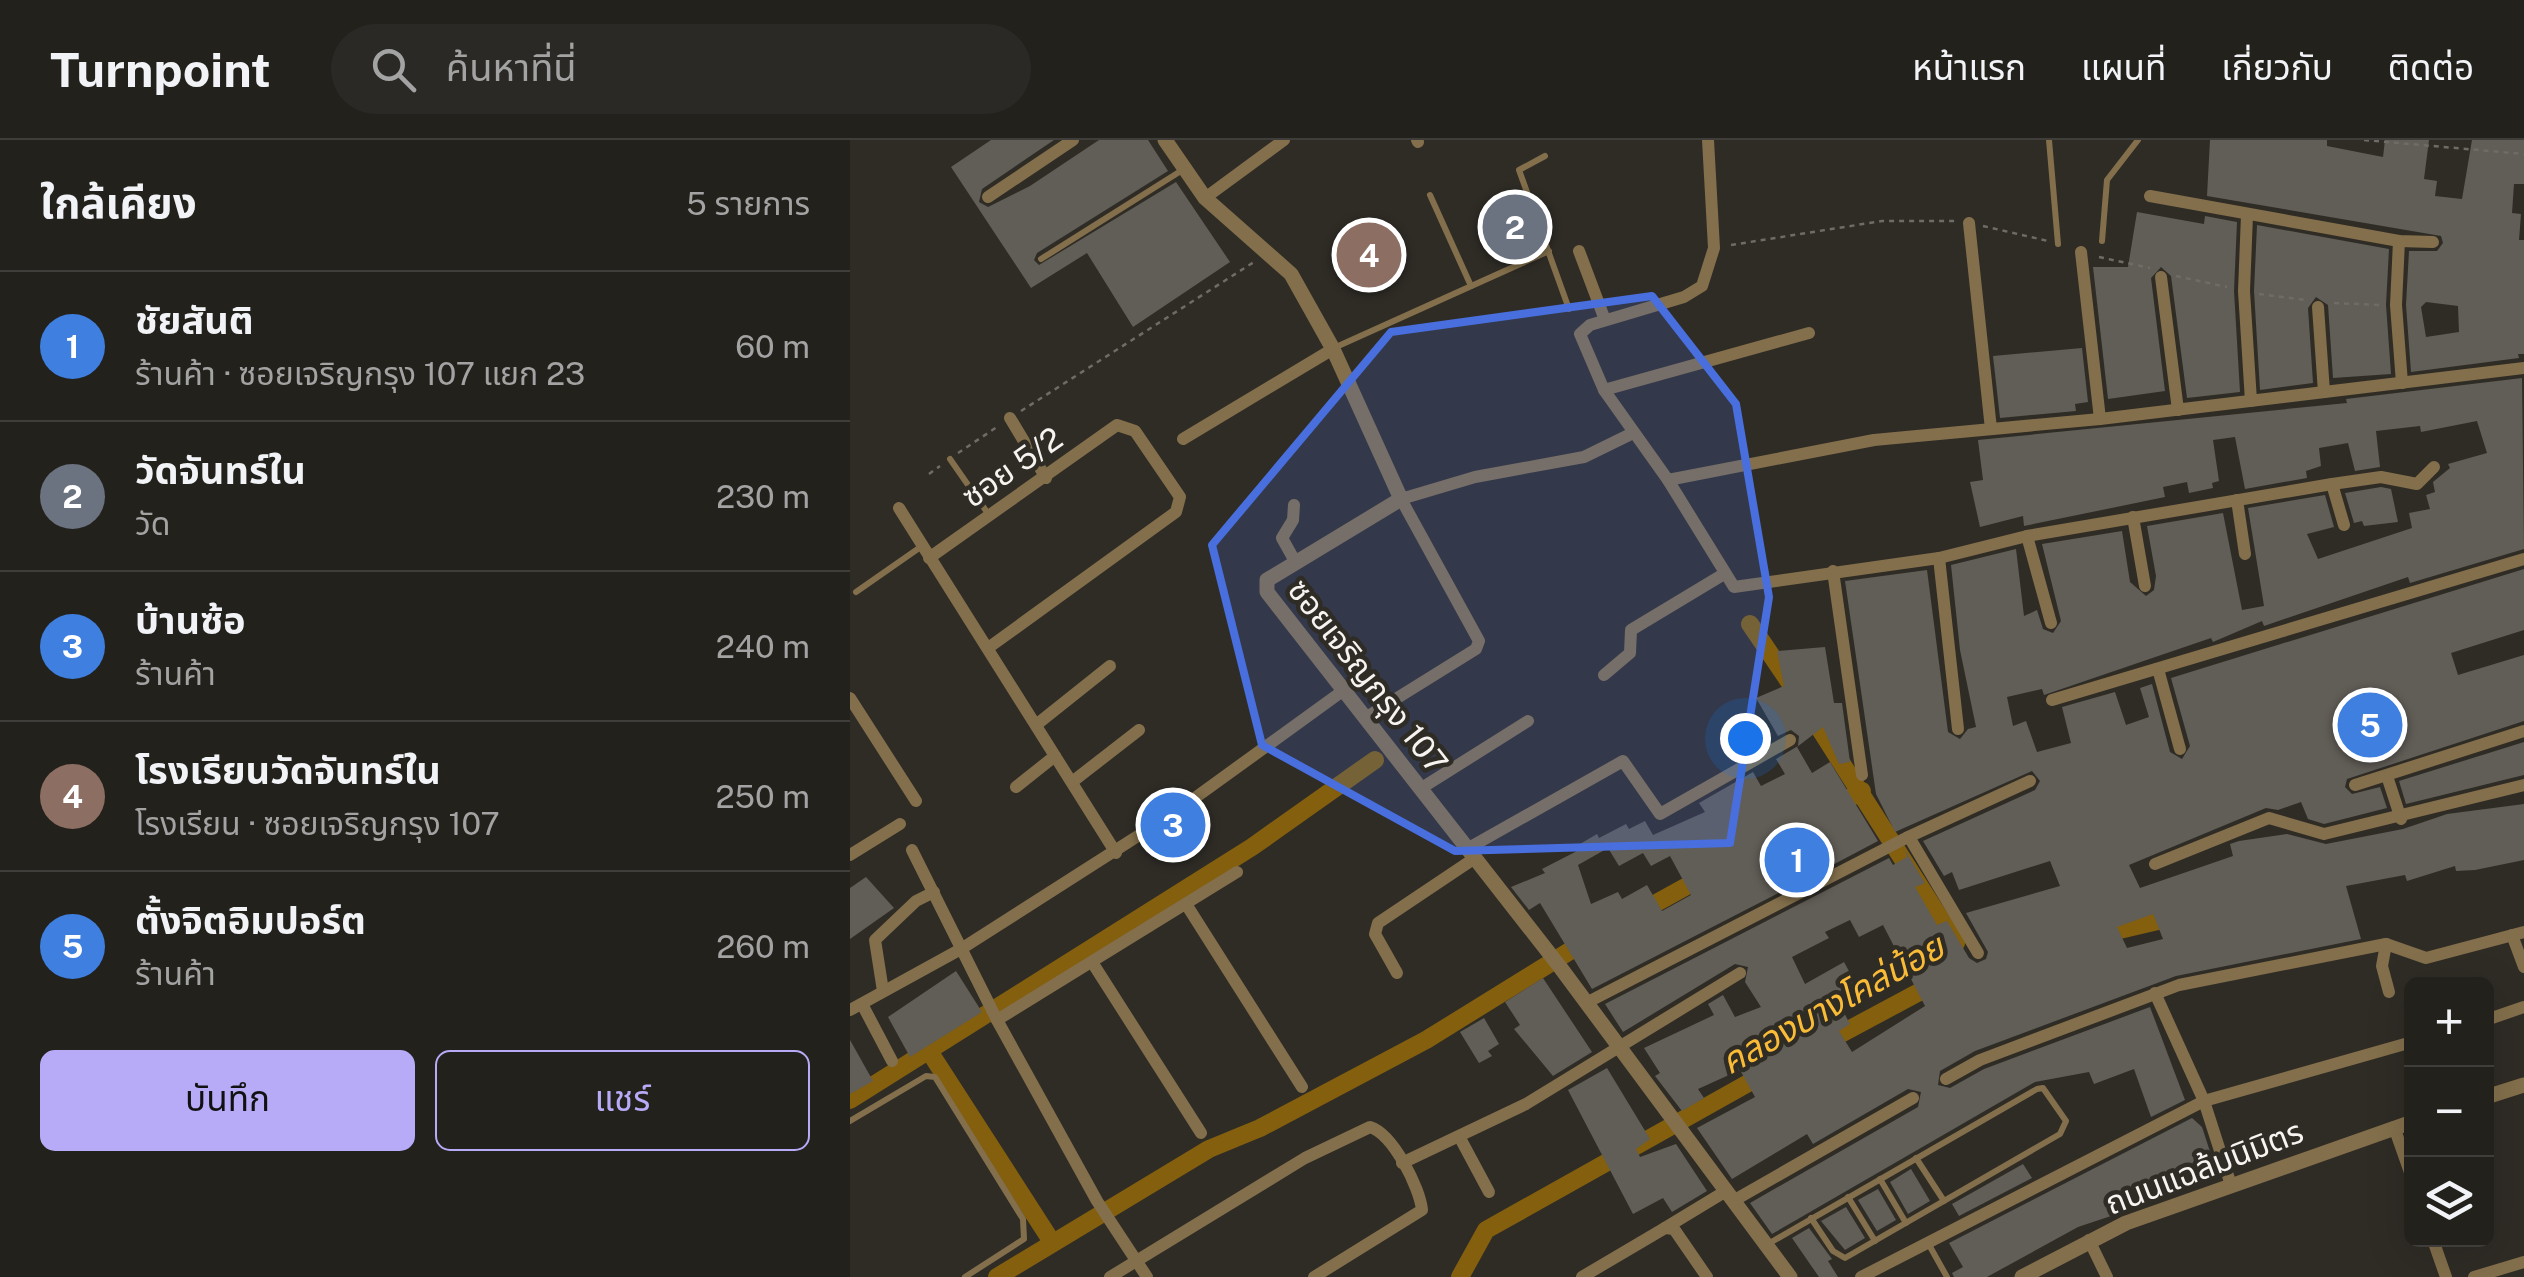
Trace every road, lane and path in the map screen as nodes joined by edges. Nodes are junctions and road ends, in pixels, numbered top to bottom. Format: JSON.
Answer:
{"nodes":[{"id":1,"x":1073,"y":140,"type":"edge"},
{"id":2,"x":1165,"y":140,"type":"edge"},
{"id":3,"x":1284,"y":140,"type":"edge"},
{"id":4,"x":1708,"y":140,"type":"edge"},
{"id":5,"x":2048,"y":140,"type":"edge"},
{"id":6,"x":2138,"y":140,"type":"edge"},
{"id":7,"x":2364,"y":140,"type":"edge"},
{"id":8,"x":2383,"y":142,"type":"edge"},
{"id":9,"x":2524,"y":154,"type":"edge"},
{"id":10,"x":1545,"y":156,"type":"dead end"},
{"id":11,"x":1184,"y":169,"type":"junction"},
{"id":12,"x":1430,"y":195,"type":"dead end"},
{"id":13,"x":2150,"y":196,"type":"dead end"},
{"id":14,"x":988,"y":197,"type":"dead end"},
{"id":15,"x":1204,"y":198,"type":"junction"},
{"id":16,"x":2247,"y":215,"type":"junction"},
{"id":17,"x":1969,"y":223,"type":"junction"},
{"id":18,"x":2400,"y":241,"type":"junction"},
{"id":19,"x":2102,"y":242,"type":"dead end"},
{"id":20,"x":2433,"y":242,"type":"dead end"},
{"id":21,"x":2058,"y":244,"type":"joint"},
{"id":22,"x":1714,"y":248,"type":"junction"},
{"id":23,"x":1549,"y":251,"type":"junction"},
{"id":24,"x":1579,"y":251,"type":"dead end"},
{"id":25,"x":1269,"y":252,"type":"junction"},
{"id":26,"x":2081,"y":252,"type":"joint"},
{"id":27,"x":1041,"y":259,"type":"dead end"},
{"id":28,"x":2163,"y":274,"type":"junction"},
{"id":29,"x":1471,"y":286,"type":"junction"},
{"id":30,"x":2244,"y":291,"type":"junction"},
{"id":31,"x":2319,"y":304,"type":"junction"},
{"id":32,"x":2396,"y":305,"type":"junction"},
{"id":33,"x":1569,"y":309,"type":"dead end"},
{"id":34,"x":1605,"y":320,"type":"junction"},
{"id":35,"x":1809,"y":333,"type":"dead end"},
{"id":36,"x":1333,"y":349,"type":"junction"},
{"id":37,"x":2524,"y":368,"type":"edge"},
{"id":38,"x":2402,"y":383,"type":"junction"},
{"id":39,"x":1604,"y":390,"type":"junction"},
{"id":40,"x":2324,"y":392,"type":"junction"},
{"id":41,"x":2251,"y":401,"type":"junction"},
{"id":42,"x":2178,"y":410,"type":"junction"},
{"id":43,"x":1010,"y":418,"type":"junction"},
{"id":44,"x":2100,"y":419,"type":"junction"},
{"id":45,"x":1990,"y":429,"type":"junction"},
{"id":46,"x":1633,"y":433,"type":"junction"},
{"id":47,"x":1183,"y":439,"type":"dead end"},
{"id":48,"x":950,"y":459,"type":"junction"},
{"id":49,"x":2434,"y":467,"type":"dead end"},
{"id":50,"x":928,"y":474,"type":"dead end"},
{"id":51,"x":1046,"y":478,"type":"junction"},
{"id":52,"x":1668,"y":480,"type":"junction"},
{"id":53,"x":2332,"y":484,"type":"junction"},
{"id":54,"x":1401,"y":499,"type":"junction"},
{"id":55,"x":2237,"y":500,"type":"junction"},
{"id":56,"x":1294,"y":505,"type":"dead end"},
{"id":57,"x":899,"y":508,"type":"dead end"},
{"id":58,"x":2133,"y":516,"type":"junction"},
{"id":59,"x":990,"y":517,"type":"junction"},
{"id":60,"x":2344,"y":525,"type":"dead end"},
{"id":61,"x":2027,"y":536,"type":"junction"},
{"id":62,"x":925,"y":552,"type":"junction"},
{"id":63,"x":2246,"y":554,"type":"dead end"},
{"id":64,"x":1939,"y":558,"type":"junction"},
{"id":65,"x":2524,"y":560,"type":"edge"},
{"id":66,"x":1296,"y":563,"type":"junction"},
{"id":67,"x":1833,"y":572,"type":"junction"},
{"id":68,"x":1724,"y":574,"type":"junction"},
{"id":69,"x":2145,"y":586,"type":"dead end"},
{"id":70,"x":856,"y":592,"type":"dead end"},
{"id":71,"x":2051,"y":623,"type":"dead end"},
{"id":72,"x":988,"y":648,"type":"junction"},
{"id":73,"x":1110,"y":666,"type":"dead end"},
{"id":74,"x":2158,"y":668,"type":"junction"},
{"id":75,"x":1604,"y":674,"type":"dead end"},
{"id":76,"x":1344,"y":690,"type":"junction"},
{"id":77,"x":850,"y":698,"type":"edge"},
{"id":78,"x":2052,"y":700,"type":"dead end"},
{"id":79,"x":1365,"y":718,"type":"junction"},
{"id":80,"x":1528,"y":722,"type":"dead end"},
{"id":81,"x":1036,"y":724,"type":"junction"},
{"id":82,"x":1958,"y":729,"type":"dead end"},
{"id":83,"x":1139,"y":730,"type":"dead end"},
{"id":84,"x":2524,"y":730,"type":"edge"},
{"id":85,"x":1790,"y":740,"type":"dead end"},
{"id":86,"x":2180,"y":749,"type":"dead end"},
{"id":87,"x":1055,"y":756,"type":"junction"},
{"id":88,"x":1862,"y":775,"type":"dead end"},
{"id":89,"x":2387,"y":776,"type":"junction"},
{"id":90,"x":2030,"y":781,"type":"dead end"},
{"id":91,"x":1072,"y":782,"type":"junction"},
{"id":92,"x":2356,"y":784,"type":"dead end"},
{"id":93,"x":2524,"y":785,"type":"edge"},
{"id":94,"x":1016,"y":786,"type":"dead end"},
{"id":95,"x":1420,"y":789,"type":"junction"},
{"id":96,"x":1192,"y":800,"type":"dead end"},
{"id":97,"x":916,"y":801,"type":"dead end"},
{"id":98,"x":1166,"y":818,"type":"dead end"},
{"id":99,"x":2400,"y":819,"type":"junction"},
{"id":100,"x":900,"y":824,"type":"dead end"},
{"id":101,"x":1908,"y":838,"type":"junction"},
{"id":102,"x":912,"y":850,"type":"dead end"},
{"id":103,"x":1116,"y":853,"type":"junction"},
{"id":104,"x":1471,"y":854,"type":"junction"},
{"id":105,"x":850,"y":855,"type":"edge"},
{"id":106,"x":2155,"y":864,"type":"dead end"},
{"id":107,"x":1237,"y":872,"type":"dead end"},
{"id":108,"x":934,"y":892,"type":"junction"},
{"id":109,"x":1186,"y":904,"type":"junction"},
{"id":110,"x":2518,"y":934,"type":"edge"},
{"id":111,"x":2386,"y":944,"type":"junction"},
{"id":112,"x":961,"y":948,"type":"junction"},
{"id":113,"x":1978,"y":953,"type":"dead end"},
{"id":114,"x":1092,"y":962,"type":"junction"},
{"id":115,"x":2524,"y":967,"type":"edge"},
{"id":116,"x":1397,"y":973,"type":"dead end"},
{"id":117,"x":1740,"y":973,"type":"dead end"},
{"id":118,"x":882,"y":991,"type":"junction"},
{"id":119,"x":2389,"y":992,"type":"dead end"},
{"id":120,"x":2155,"y":994,"type":"junction"},
{"id":121,"x":1586,"y":1003,"type":"junction"},
{"id":122,"x":856,"y":1007,"type":"edge"},
{"id":123,"x":2524,"y":1008,"type":"edge"},
{"id":124,"x":2494,"y":1017,"type":"edge"},
{"id":125,"x":997,"y":1020,"type":"junction"},
{"id":126,"x":2404,"y":1044,"type":"edge"},
{"id":127,"x":1617,"y":1045,"type":"junction"},
{"id":128,"x":892,"y":1061,"type":"dead end"},
{"id":129,"x":1946,"y":1079,"type":"dead end"},
{"id":130,"x":2524,"y":1085,"type":"edge"},
{"id":131,"x":1302,"y":1087,"type":"dead end"},
{"id":132,"x":2494,"y":1095,"type":"edge"},
{"id":133,"x":1913,"y":1098,"type":"dead end"},
{"id":134,"x":2204,"y":1101,"type":"junction"},
{"id":135,"x":850,"y":1121,"type":"edge"},
{"id":136,"x":2404,"y":1125,"type":"edge"},
{"id":137,"x":2394,"y":1128,"type":"junction"},
{"id":138,"x":1201,"y":1133,"type":"dead end"},
{"id":139,"x":1460,"y":1138,"type":"junction"},
{"id":140,"x":2404,"y":1157,"type":"edge"},
{"id":141,"x":1916,"y":1158,"type":"junction"},
{"id":142,"x":1402,"y":1163,"type":"junction"},
{"id":143,"x":1880,"y":1178,"type":"junction"},
{"id":144,"x":2231,"y":1185,"type":"junction"},
{"id":145,"x":1489,"y":1192,"type":"dead end"},
{"id":146,"x":1729,"y":1196,"type":"junction"},
{"id":147,"x":1848,"y":1197,"type":"junction"},
{"id":148,"x":1944,"y":1201,"type":"junction"},
{"id":149,"x":1811,"y":1218,"type":"junction"},
{"id":150,"x":1906,"y":1222,"type":"junction"},
{"id":151,"x":1665,"y":1228,"type":"junction"},
{"id":152,"x":1875,"y":1240,"type":"junction"},
{"id":153,"x":2090,"y":1240,"type":"junction"},
{"id":154,"x":1928,"y":1242,"type":"junction"},
{"id":155,"x":1766,"y":1245,"type":"junction"},
{"id":156,"x":2435,"y":1247,"type":"edge"},
{"id":157,"x":1137,"y":1261,"type":"junction"},
{"id":158,"x":2524,"y":1262,"type":"edge"},
{"id":159,"x":1787,"y":1276,"type":"edge"},
{"id":160,"x":965,"y":1277,"type":"edge"},
{"id":161,"x":1110,"y":1277,"type":"edge"},
{"id":162,"x":1147,"y":1277,"type":"edge"},
{"id":163,"x":1314,"y":1277,"type":"edge"},
{"id":164,"x":1582,"y":1277,"type":"edge"},
{"id":165,"x":1707,"y":1277,"type":"edge"},
{"id":166,"x":1861,"y":1277,"type":"edge"},
{"id":167,"x":1947,"y":1277,"type":"edge"},
{"id":168,"x":2022,"y":1277,"type":"edge"},
{"id":169,"x":2107,"y":1277,"type":"edge"},
{"id":170,"x":2446,"y":1277,"type":"edge"},
{"id":171,"x":2474,"y":1277,"type":"edge"}],
"edges":[{"from":1,"to":14,"type":"street"},
{"from":2,"to":11,"type":"street"},
{"from":3,"to":15,"type":"street"},
{"from":4,"to":22,"type":"street"},
{"from":5,"to":21,"type":"lane"},
{"from":6,"to":19,"type":"lane"},
{"from":7,"to":8,"type":"path"},
{"from":8,"to":9,"type":"path"},
{"from":10,"to":23,"type":"lane"},
{"from":11,"to":15,"type":"street"},
{"from":11,"to":27,"type":"lane"},
{"from":12,"to":29,"type":"lane"},
{"from":13,"to":16,"type":"street"},
{"from":15,"to":25,"type":"street"},
{"from":16,"to":18,"type":"street"},
{"from":16,"to":30,"type":"street"},
{"from":17,"to":21,"type":"path"},
{"from":17,"to":22,"type":"path"},
{"from":17,"to":45,"type":"street"},
{"from":18,"to":20,"type":"street"},
{"from":18,"to":32,"type":"street"},
{"from":22,"to":34,"type":"street"},
{"from":23,"to":29,"type":"lane"},
{"from":23,"to":33,"type":"lane"},
{"from":24,"to":34,"type":"street"},
{"from":25,"to":36,"type":"street"},
{"from":25,"to":43,"type":"path"},
{"from":26,"to":28,"type":"path"},
{"from":26,"to":44,"type":"street"},
{"from":28,"to":30,"type":"path"},
{"from":28,"to":42,"type":"street"},
{"from":29,"to":36,"type":"lane"},
{"from":30,"to":31,"type":"path"},
{"from":30,"to":41,"type":"street"},
{"from":31,"to":32,"type":"path"},
{"from":31,"to":40,"type":"street"},
{"from":32,"to":38,"type":"street"},
{"from":34,"to":39,"type":"street"},
{"from":35,"to":39,"type":"street"},
{"from":36,"to":47,"type":"street"},
{"from":36,"to":54,"type":"street"},
{"from":37,"to":38,"type":"street"},
{"from":38,"to":40,"type":"street"},
{"from":39,"to":46,"type":"street"},
{"from":40,"to":41,"type":"street"},
{"from":41,"to":42,"type":"street"},
{"from":42,"to":44,"type":"street"},
{"from":43,"to":48,"type":"path"},
{"from":43,"to":51,"type":"street"},
{"from":44,"to":45,"type":"street"},
{"from":45,"to":52,"type":"street"},
{"from":46,"to":52,"type":"street"},
{"from":46,"to":54,"type":"street"},
{"from":48,"to":50,"type":"path"},
{"from":48,"to":59,"type":"lane"},
{"from":49,"to":53,"type":"street"},
{"from":51,"to":59,"type":"street","name":"ซอย 5/2"},
{"from":51,"to":72,"type":"street","name":"ซอย 5/2"},
{"from":52,"to":68,"type":"street"},
{"from":53,"to":55,"type":"street"},
{"from":53,"to":60,"type":"street"},
{"from":54,"to":66,"type":"street","name":"ซอยเจริญกรุง 107"},
{"from":54,"to":79,"type":"street"},
{"from":55,"to":58,"type":"street"},
{"from":55,"to":63,"type":"street"},
{"from":56,"to":66,"type":"street"},
{"from":57,"to":62,"type":"street"},
{"from":58,"to":61,"type":"street"},
{"from":58,"to":69,"type":"street"},
{"from":59,"to":62,"type":"street","name":"ซอย 5/2"},
{"from":61,"to":64,"type":"street"},
{"from":61,"to":71,"type":"street"},
{"from":62,"to":70,"type":"lane"},
{"from":62,"to":72,"type":"street"},
{"from":64,"to":67,"type":"street"},
{"from":64,"to":82,"type":"street"},
{"from":65,"to":74,"type":"street"},
{"from":66,"to":76,"type":"street","name":"ซอยเจริญกรุง 107"},
{"from":67,"to":68,"type":"street"},
{"from":67,"to":88,"type":"street"},
{"from":68,"to":75,"type":"street"},
{"from":72,"to":81,"type":"street"},
{"from":73,"to":81,"type":"street"},
{"from":74,"to":78,"type":"street"},
{"from":74,"to":86,"type":"street"},
{"from":76,"to":79,"type":"street","name":"ซอยเจริญกรุง 107"},
{"from":76,"to":96,"type":"street"},
{"from":77,"to":97,"type":"street"},
{"from":79,"to":95,"type":"street","name":"ซอยเจริญกรุง 107"},
{"from":80,"to":95,"type":"street"},
{"from":81,"to":87,"type":"street"},
{"from":83,"to":91,"type":"street"},
{"from":84,"to":89,"type":"street"},
{"from":85,"to":104,"type":"street"},
{"from":87,"to":91,"type":"street"},
{"from":87,"to":94,"type":"street"},
{"from":89,"to":92,"type":"street"},
{"from":89,"to":99,"type":"street"},
{"from":90,"to":101,"type":"street"},
{"from":91,"to":103,"type":"street"},
{"from":93,"to":99,"type":"street"},
{"from":95,"to":104,"type":"street","name":"ซอยเจริญกรุง 107"},
{"from":98,"to":103,"type":"street"},
{"from":99,"to":106,"type":"street"},
{"from":100,"to":105,"type":"street"},
{"from":101,"to":113,"type":"street"},
{"from":101,"to":121,"type":"street"},
{"from":102,"to":108,"type":"street"},
{"from":103,"to":112,"type":"street"},
{"from":104,"to":116,"type":"street"},
{"from":104,"to":121,"type":"street","name":"ซอยเจริญกรุง 107"},
{"from":107,"to":109,"type":"street"},
{"from":108,"to":112,"type":"street"},
{"from":108,"to":118,"type":"street"},
{"from":109,"to":114,"type":"street"},
{"from":109,"to":131,"type":"street"},
{"from":110,"to":111,"type":"street"},
{"from":110,"to":115,"type":"street"},
{"from":111,"to":119,"type":"street"},
{"from":111,"to":120,"type":"street"},
{"from":112,"to":118,"type":"street"},
{"from":112,"to":125,"type":"street"},
{"from":114,"to":125,"type":"street"},
{"from":114,"to":138,"type":"street"},
{"from":117,"to":127,"type":"street"},
{"from":118,"to":122,"type":"street"},
{"from":120,"to":129,"type":"street"},
{"from":120,"to":134,"type":"street"},
{"from":121,"to":127,"type":"street","name":"ซอยเจริญกรุง 107"},
{"from":122,"to":128,"type":"street"},
{"from":123,"to":124,"type":"street"},
{"from":125,"to":157,"type":"street"},
{"from":126,"to":134,"type":"street"},
{"from":127,"to":139,"type":"street"},
{"from":127,"to":146,"type":"street","name":"ซอยเจริญกรุง 107"},
{"from":130,"to":132,"type":"street"},
{"from":133,"to":146,"type":"street"},
{"from":134,"to":144,"type":"street"},
{"from":134,"to":154,"type":"street"},
{"from":135,"to":160,"type":"lane"},
{"from":136,"to":137,"type":"street","name":"ถนนแฉล้มนิมิตร"},
{"from":137,"to":140,"type":"street"},
{"from":137,"to":144,"type":"street","name":"ถนนแฉล้มนิมิตร"},
{"from":139,"to":142,"type":"street"},
{"from":139,"to":145,"type":"street"},
{"from":141,"to":143,"type":"lane"},
{"from":141,"to":148,"type":"lane"},
{"from":141,"to":148,"type":"lane"},
{"from":142,"to":157,"type":"street"},
{"from":142,"to":163,"type":"street"},
{"from":143,"to":147,"type":"lane"},
{"from":143,"to":150,"type":"lane"},
{"from":144,"to":153,"type":"street","name":"ถนนแฉล้มนิมิตร"},
{"from":146,"to":151,"type":"street"},
{"from":146,"to":155,"type":"street","name":"ซอยเจริญกรุง 107"},
{"from":147,"to":149,"type":"lane"},
{"from":147,"to":152,"type":"lane"},
{"from":148,"to":150,"type":"lane"},
{"from":149,"to":152,"type":"lane"},
{"from":149,"to":155,"type":"lane"},
{"from":150,"to":152,"type":"lane"},
{"from":151,"to":164,"type":"street"},
{"from":151,"to":165,"type":"street"},
{"from":153,"to":168,"type":"street","name":"ถนนแฉล้มนิมิตร"},
{"from":153,"to":169,"type":"street"},
{"from":154,"to":166,"type":"street"},
{"from":154,"to":167,"type":"lane"},
{"from":155,"to":159,"type":"street","name":"ซอยเจริญกรุง 107"},
{"from":156,"to":170,"type":"street"},
{"from":157,"to":161,"type":"street"},
{"from":157,"to":162,"type":"street"},
{"from":158,"to":171,"type":"street"}]}
